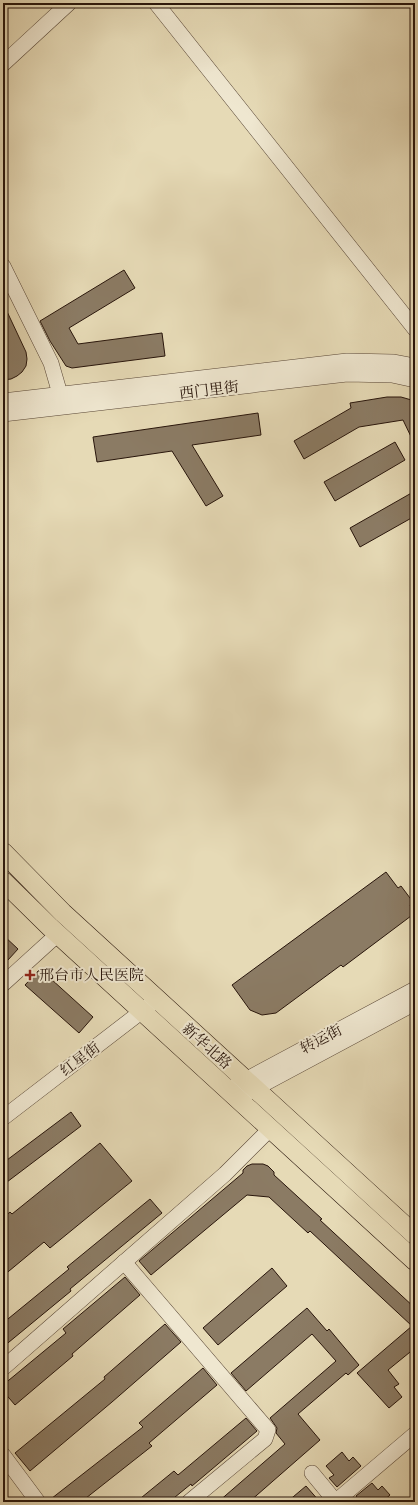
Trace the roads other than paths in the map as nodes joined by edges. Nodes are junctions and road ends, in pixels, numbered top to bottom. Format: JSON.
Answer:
{"nodes":[{"id":1,"x":69,"y":3,"type":"edge"},
{"id":2,"x":156,"y":3,"type":"edge"},
{"id":3,"x":3,"y":64,"type":"edge"},
{"id":4,"x":3,"y":266,"type":"edge"},
{"id":5,"x":415,"y":329,"type":"edge"},
{"id":6,"x":415,"y":366,"type":"edge"},
{"id":7,"x":415,"y":380,"type":"edge"},
{"id":8,"x":60,"y":394,"type":"junction"},
{"id":9,"x":3,"y":400,"type":"edge"},
{"id":10,"x":3,"y":414,"type":"edge"},
{"id":11,"x":3,"y":852,"type":"edge"},
{"id":12,"x":3,"y":881,"type":"edge"},
{"id":13,"x":58,"y":934,"type":"junction"},
{"id":14,"x":3,"y":984,"type":"edge"},
{"id":15,"x":415,"y":989,"type":"edge"},
{"id":16,"x":158,"y":1000,"type":"junction"},
{"id":17,"x":415,"y":1003,"type":"edge"},
{"id":18,"x":142,"y":1012,"type":"junction"},
{"id":19,"x":250,"y":1085,"type":"junction"},
{"id":20,"x":232,"y":1094,"type":"junction"},
{"id":21,"x":3,"y":1118,"type":"edge"},
{"id":22,"x":270,"y":1129,"type":"junction"},
{"id":23,"x":415,"y":1235,"type":"edge"},
{"id":24,"x":415,"y":1261,"type":"edge"},
{"id":25,"x":124,"y":1262,"type":"junction"},
{"id":26,"x":3,"y":1368,"type":"edge"},
{"id":27,"x":415,"y":1434,"type":"edge"},
{"id":28,"x":3,"y":1455,"type":"edge"},
{"id":29,"x":312,"y":1473,"type":"dead end"},
{"id":30,"x":38,"y":1502,"type":"edge"},
{"id":31,"x":189,"y":1502,"type":"edge"},
{"id":32,"x":336,"y":1502,"type":"edge"}],
"edges":[{"from":1,"to":3,"type":"street"},
{"from":2,"to":5,"type":"street"},
{"from":4,"to":8,"type":"street"},
{"from":6,"to":8,"type":"street"},
{"from":7,"to":10,"type":"street","name":"西门里街"},
{"from":8,"to":9,"type":"street"},
{"from":11,"to":16,"type":"main road","name":"新华北路"},
{"from":12,"to":13,"type":"main road","name":"新华北路"},
{"from":13,"to":14,"type":"street"},
{"from":13,"to":18,"type":"main road","name":"新华北路"},
{"from":15,"to":19,"type":"street","name":"转运街"},
{"from":16,"to":18,"type":"street","name":"红星街"},
{"from":16,"to":19,"type":"main road","name":"新华北路"},
{"from":17,"to":19,"type":"street","name":"转运街"},
{"from":18,"to":20,"type":"main road","name":"新华北路"},
{"from":18,"to":21,"type":"street","name":"红星街"},
{"from":19,"to":20,"type":"street","name":"转运街"},
{"from":19,"to":23,"type":"main road","name":"新华北路"},
{"from":20,"to":22,"type":"main road","name":"新华北路"},
{"from":22,"to":24,"type":"main road","name":"新华北路"},
{"from":22,"to":25,"type":"street"},
{"from":25,"to":26,"type":"street"},
{"from":25,"to":31,"type":"street"},
{"from":27,"to":32,"type":"street"},
{"from":28,"to":30,"type":"street"},
{"from":29,"to":32,"type":"street"}]}
